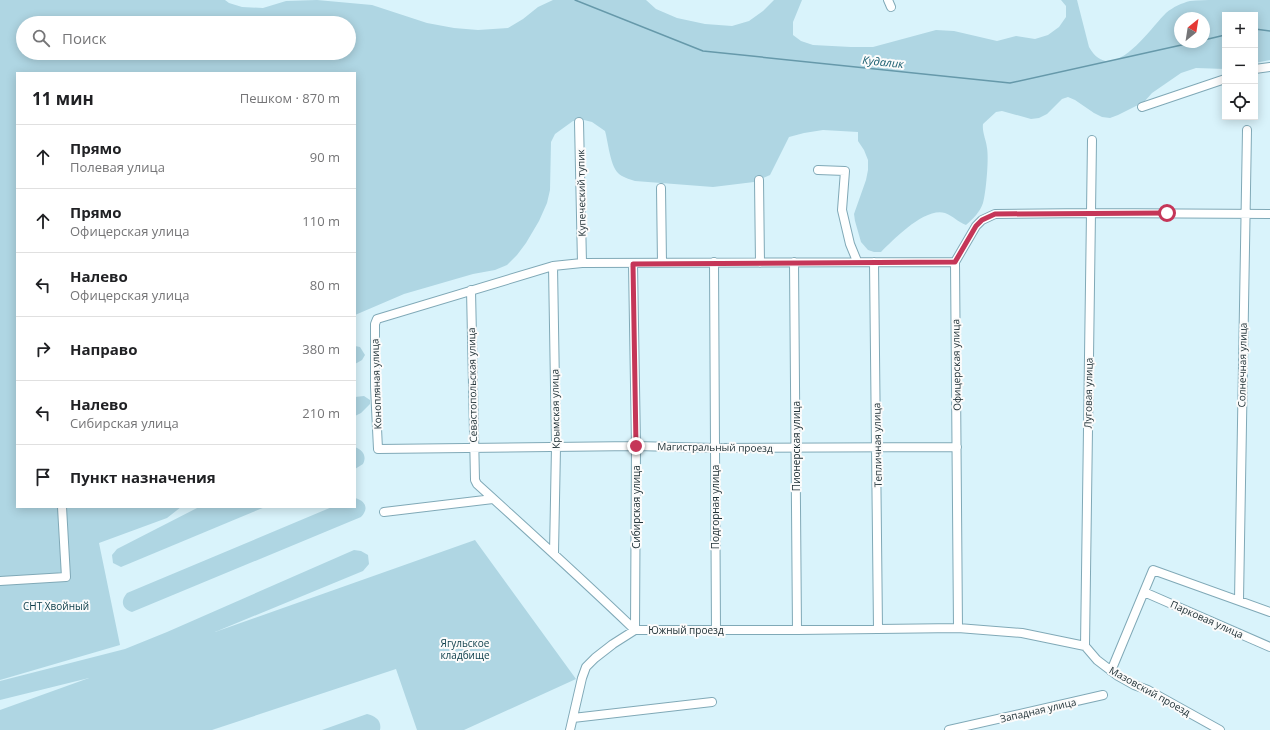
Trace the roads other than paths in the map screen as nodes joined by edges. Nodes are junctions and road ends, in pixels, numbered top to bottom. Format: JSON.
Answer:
{"nodes":[{"id":1,"x":1270,"y":66,"type":"edge"},
{"id":2,"x":1258,"y":68,"type":"edge"},
{"id":3,"x":1222,"y":80,"type":"edge"},
{"id":4,"x":1142,"y":107,"type":"dead end"},
{"id":5,"x":580,"y":122,"type":"dead end"},
{"id":6,"x":1247,"y":130,"type":"dead end"},
{"id":7,"x":1092,"y":140,"type":"dead end"},
{"id":8,"x":818,"y":170,"type":"dead end"},
{"id":9,"x":759,"y":180,"type":"dead end"},
{"id":10,"x":661,"y":188,"type":"dead end"},
{"id":11,"x":1091,"y":213,"type":"junction"},
{"id":12,"x":1245,"y":214,"type":"junction"},
{"id":13,"x":1270,"y":214,"type":"edge"},
{"id":14,"x":857,"y":261,"type":"junction"},
{"id":15,"x":714,"y":262,"type":"junction"},
{"id":16,"x":794,"y":262,"type":"junction"},
{"id":17,"x":874,"y":262,"type":"junction"},
{"id":18,"x":955,"y":262,"type":"junction"},
{"id":19,"x":582,"y":263,"type":"junction"},
{"id":20,"x":662,"y":263,"type":"junction"},
{"id":21,"x":760,"y":263,"type":"junction"},
{"id":22,"x":633,"y":264,"type":"junction"},
{"id":23,"x":553,"y":266,"type":"junction"},
{"id":24,"x":471,"y":290,"type":"junction"},
{"id":25,"x":636,"y":446,"type":"junction"},
{"id":26,"x":556,"y":447,"type":"junction"},
{"id":27,"x":796,"y":447,"type":"junction"},
{"id":28,"x":877,"y":447,"type":"junction"},
{"id":29,"x":957,"y":447,"type":"junction"},
{"id":30,"x":473,"y":448,"type":"junction"},
{"id":31,"x":715,"y":448,"type":"junction"},
{"id":32,"x":378,"y":449,"type":"joint"},
{"id":33,"x":475,"y":480,"type":"joint"},
{"id":34,"x":493,"y":499,"type":"junction"},
{"id":35,"x":62,"y":508,"type":"edge"},
{"id":36,"x":384,"y":512,"type":"dead end"},
{"id":37,"x":554,"y":553,"type":"junction"},
{"id":38,"x":0,"y":581,"type":"edge"},
{"id":39,"x":1144,"y":592,"type":"junction"},
{"id":40,"x":1239,"y":600,"type":"junction"},
{"id":41,"x":1270,"y":612,"type":"edge"},
{"id":42,"x":958,"y":628,"type":"junction"},
{"id":43,"x":878,"y":629,"type":"junction"},
{"id":44,"x":635,"y":630,"type":"junction"},
{"id":45,"x":797,"y":630,"type":"junction"},
{"id":46,"x":716,"y":631,"type":"junction"},
{"id":47,"x":1085,"y":646,"type":"junction"},
{"id":48,"x":1270,"y":647,"type":"edge"},
{"id":49,"x":1111,"y":671,"type":"junction"},
{"id":50,"x":1103,"y":695,"type":"dead end"},
{"id":51,"x":712,"y":702,"type":"dead end"},
{"id":52,"x":573,"y":718,"type":"junction"},
{"id":53,"x":570,"y":730,"type":"edge"},
{"id":54,"x":949,"y":730,"type":"edge"},
{"id":55,"x":1220,"y":730,"type":"edge"}],
"edges":[{"from":1,"to":2,"type":"street"},
{"from":3,"to":4,"type":"street"},
{"from":5,"to":19,"type":"street","name":"Купеческий тупик"},
{"from":6,"to":12,"type":"street","name":"Солнечная улица"},
{"from":7,"to":11,"type":"street","name":"Луговая улица"},
{"from":8,"to":14,"type":"street"},
{"from":9,"to":21,"type":"street"},
{"from":10,"to":20,"type":"street"},
{"from":11,"to":12,"type":"street"},
{"from":11,"to":18,"type":"street"},
{"from":11,"to":47,"type":"street","name":"Луговая улица"},
{"from":12,"to":13,"type":"street"},
{"from":12,"to":40,"type":"street","name":"Солнечная улица"},
{"from":14,"to":16,"type":"street"},
{"from":14,"to":17,"type":"street"},
{"from":15,"to":20,"type":"street"},
{"from":15,"to":21,"type":"street"},
{"from":15,"to":31,"type":"street","name":"Подгорная улица"},
{"from":16,"to":21,"type":"street"},
{"from":16,"to":27,"type":"street","name":"Пионерская улица"},
{"from":17,"to":18,"type":"street"},
{"from":17,"to":28,"type":"street","name":"Тепличная улица"},
{"from":18,"to":29,"type":"street","name":"Офицерская улица"},
{"from":19,"to":22,"type":"street"},
{"from":19,"to":23,"type":"street"},
{"from":20,"to":22,"type":"street"},
{"from":22,"to":25,"type":"street","name":"Сибирская улица"},
{"from":23,"to":24,"type":"street"},
{"from":23,"to":26,"type":"street","name":"Крымская улица"},
{"from":24,"to":30,"type":"street","name":"Севастопольская улица"},
{"from":24,"to":32,"type":"street","name":"Конопляная улица"},
{"from":25,"to":26,"type":"street","name":"Магистральный проезд"},
{"from":25,"to":31,"type":"street","name":"Магистральный проезд"},
{"from":25,"to":44,"type":"street","name":"Сибирская улица"},
{"from":26,"to":30,"type":"street","name":"Магистральный проезд"},
{"from":26,"to":37,"type":"street","name":"Крымская улица"},
{"from":27,"to":28,"type":"street","name":"Магистральный проезд"},
{"from":27,"to":31,"type":"street","name":"Магистральный проезд"},
{"from":27,"to":45,"type":"street","name":"Пионерская улица"},
{"from":28,"to":29,"type":"street","name":"Магистральный проезд"},
{"from":28,"to":43,"type":"street","name":"Тепличная улица"},
{"from":29,"to":42,"type":"street","name":"Офицерская улица"},
{"from":30,"to":32,"type":"street","name":"Магистральный проезд"},
{"from":30,"to":33,"type":"street","name":"Севастопольская улица"},
{"from":31,"to":46,"type":"street","name":"Подгорная улица"},
{"from":33,"to":34,"type":"street","name":"Южный проезд"},
{"from":34,"to":36,"type":"street"},
{"from":34,"to":37,"type":"street","name":"Южный проезд"},
{"from":35,"to":38,"type":"street"},
{"from":37,"to":44,"type":"street","name":"Южный проезд"},
{"from":39,"to":40,"type":"street"},
{"from":39,"to":48,"type":"street","name":"Парковая улица"},
{"from":39,"to":49,"type":"street"},
{"from":40,"to":41,"type":"street"},
{"from":42,"to":43,"type":"street","name":"Южный проезд"},
{"from":42,"to":47,"type":"street","name":"Южный проезд"},
{"from":43,"to":45,"type":"street","name":"Южный проезд"},
{"from":44,"to":46,"type":"street","name":"Южный проезд"},
{"from":44,"to":52,"type":"street"},
{"from":45,"to":46,"type":"street","name":"Южный проезд"},
{"from":47,"to":49,"type":"street","name":"Мазовский проезд"},
{"from":49,"to":55,"type":"street","name":"Мазовский проезд"},
{"from":50,"to":54,"type":"street","name":"Западная улица"},
{"from":51,"to":52,"type":"street"},
{"from":52,"to":53,"type":"street"}]}
